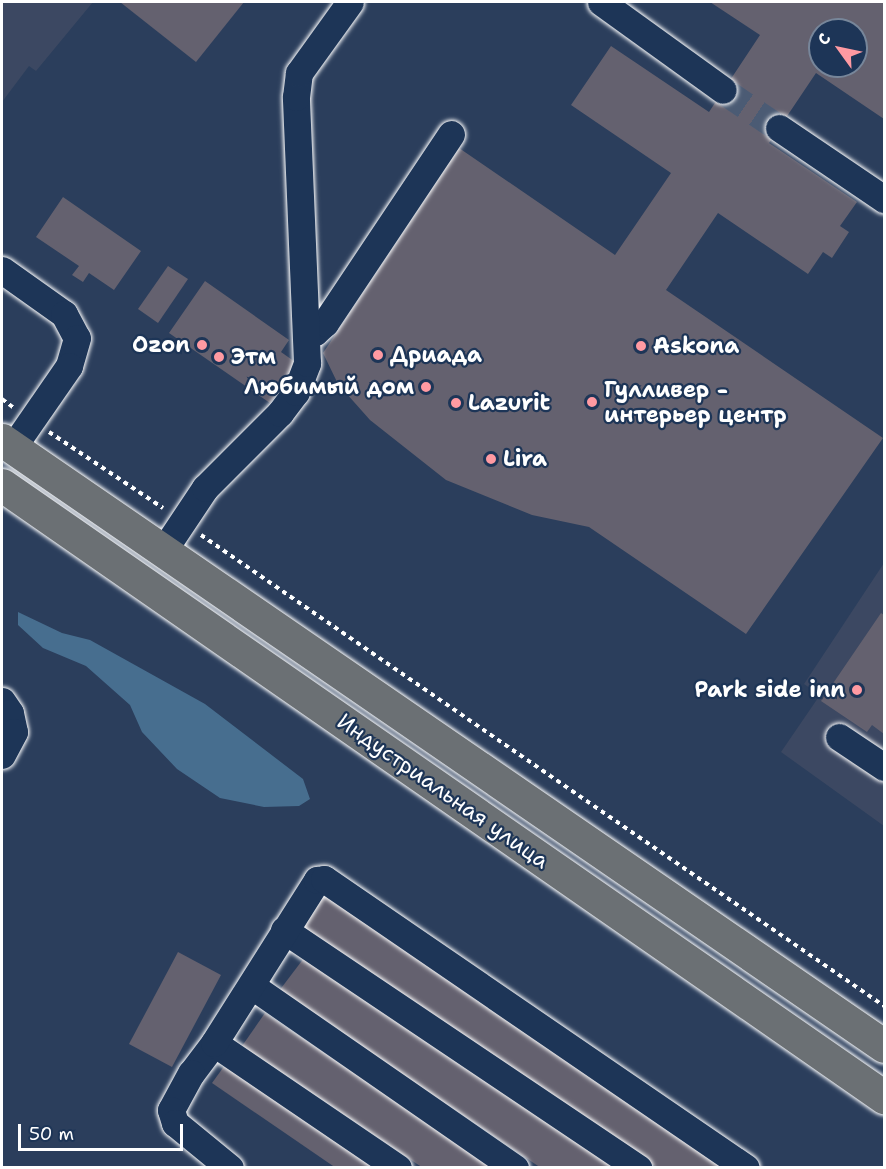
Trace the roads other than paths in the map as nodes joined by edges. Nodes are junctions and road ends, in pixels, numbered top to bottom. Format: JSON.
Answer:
{"nodes":[{"id":1,"x":350,"y":2,"type":"edge"},
{"id":2,"x":601,"y":2,"type":"edge"},
{"id":3,"x":723,"y":90,"type":"tunnel mouth"},
{"id":4,"x":779,"y":128,"type":"tunnel mouth"},
{"id":5,"x":452,"y":134,"type":"dead end"},
{"id":6,"x":885,"y":199,"type":"edge"},
{"id":7,"x":2,"y":270,"type":"edge"},
{"id":8,"x":306,"y":333,"type":"junction"},
{"id":9,"x":7,"y":443,"type":"edge"},
{"id":10,"x":2,"y":485,"type":"edge"},
{"id":11,"x":163,"y":551,"type":"junction"},
{"id":12,"x":2,"y":701,"type":"edge"},
{"id":13,"x":839,"y":736,"type":"dead end"},
{"id":14,"x":2,"y":755,"type":"edge"},
{"id":15,"x":885,"y":767,"type":"edge"},
{"id":16,"x":284,"y":930,"type":"junction"},
{"id":17,"x":252,"y":986,"type":"junction"},
{"id":18,"x":214,"y":1043,"type":"junction"},
{"id":19,"x":885,"y":1046,"type":"edge"},
{"id":20,"x":885,"y":1097,"type":"edge"},
{"id":21,"x":230,"y":1167,"type":"edge"},
{"id":22,"x":398,"y":1167,"type":"edge"},
{"id":23,"x":515,"y":1167,"type":"edge"},
{"id":24,"x":638,"y":1167,"type":"edge"},
{"id":25,"x":746,"y":1167,"type":"edge"}],
"edges":[{"from":1,"to":8,"type":"lane"},
{"from":2,"to":3,"type":"lane"},
{"from":4,"to":6,"type":"lane"},
{"from":5,"to":8,"type":"lane"},
{"from":7,"to":9,"type":"lane"},
{"from":8,"to":11,"type":"lane"},
{"from":9,"to":11,"type":"main road","name":"Индустриальная улица"},
{"from":10,"to":20,"type":"main road","name":"Индустриальная улица"},
{"from":11,"to":19,"type":"main road","name":"Индустриальная улица"},
{"from":12,"to":14,"type":"lane"},
{"from":13,"to":15,"type":"lane"},
{"from":16,"to":17,"type":"lane"},
{"from":16,"to":24,"type":"lane"},
{"from":16,"to":25,"type":"lane"},
{"from":17,"to":18,"type":"lane"},
{"from":17,"to":23,"type":"lane"},
{"from":18,"to":21,"type":"lane"},
{"from":18,"to":22,"type":"lane"}]}
